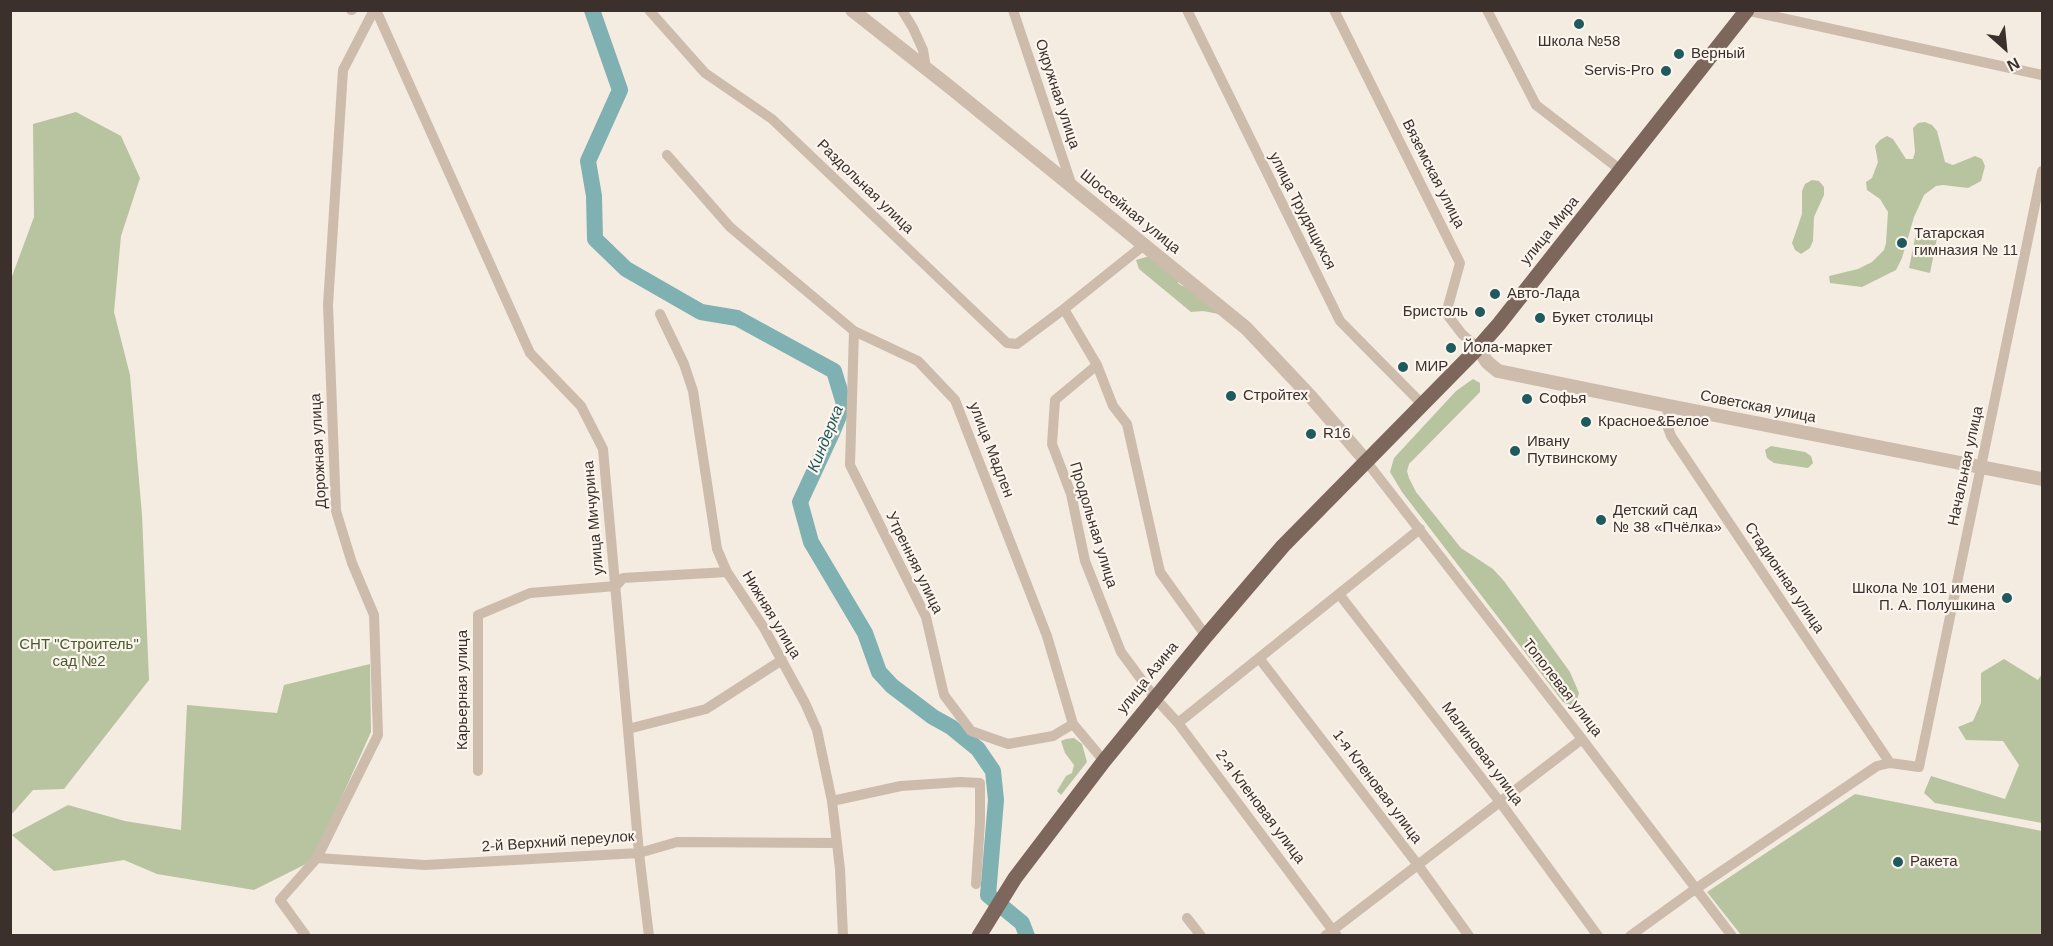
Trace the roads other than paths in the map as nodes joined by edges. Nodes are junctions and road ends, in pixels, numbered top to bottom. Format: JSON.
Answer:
{"nodes":[{"id":1,"x":375,"y":10,"type":"edge"},
{"id":2,"x":649,"y":10,"type":"edge"},
{"id":3,"x":852,"y":10,"type":"edge"},
{"id":4,"x":902,"y":10,"type":"edge"},
{"id":5,"x":1013,"y":10,"type":"edge"},
{"id":6,"x":1187,"y":10,"type":"edge"},
{"id":7,"x":1334,"y":10,"type":"edge"},
{"id":8,"x":1487,"y":10,"type":"edge"},
{"id":9,"x":1746,"y":11,"type":"edge"},
{"id":10,"x":913,"y":28,"type":"junction"},
{"id":11,"x":901,"y":49,"type":"junction"},
{"id":12,"x":926,"y":68,"type":"junction"},
{"id":13,"x":2043,"y":75,"type":"edge"},
{"id":14,"x":667,"y":155,"type":"dead end"},
{"id":15,"x":1622,"y":171,"type":"junction"},
{"id":16,"x":2043,"y":171,"type":"edge"},
{"id":17,"x":1072,"y":186,"type":"junction"},
{"id":18,"x":1144,"y":245,"type":"junction"},
{"id":19,"x":1064,"y":309,"type":"junction"},
{"id":20,"x":660,"y":314,"type":"dead end"},
{"id":21,"x":854,"y":331,"type":"junction"},
{"id":22,"x":1478,"y":348,"type":"junction"},
{"id":23,"x":1097,"y":365,"type":"junction"},
{"id":24,"x":1422,"y":404,"type":"junction"},
{"id":25,"x":1669,"y":406,"type":"junction"},
{"id":26,"x":1366,"y":461,"type":"junction"},
{"id":27,"x":1982,"y":467,"type":"junction"},
{"id":28,"x":2043,"y":479,"type":"edge"},
{"id":29,"x":1420,"y":529,"type":"junction"},
{"id":30,"x":728,"y":572,"type":"junction"},
{"id":31,"x":616,"y":586,"type":"junction"},
{"id":32,"x":1339,"y":594,"type":"junction"},
{"id":33,"x":1206,"y":636,"type":"junction"},
{"id":34,"x":1259,"y":658,"type":"junction"},
{"id":35,"x":782,"y":660,"type":"junction"},
{"id":36,"x":1155,"y":698,"type":"junction"},
{"id":37,"x":1178,"y":723,"type":"junction"},
{"id":38,"x":1073,"y":724,"type":"junction"},
{"id":39,"x":628,"y":729,"type":"junction"},
{"id":40,"x":1582,"y":739,"type":"junction"},
{"id":41,"x":1104,"y":761,"type":"junction"},
{"id":42,"x":1890,"y":763,"type":"junction"},
{"id":43,"x":477,"y":771,"type":"dead end"},
{"id":44,"x":832,"y":801,"type":"junction"},
{"id":45,"x":1500,"y":802,"type":"junction"},
{"id":46,"x":837,"y":843,"type":"junction"},
{"id":47,"x":639,"y":853,"type":"junction"},
{"id":48,"x":316,"y":858,"type":"junction"},
{"id":49,"x":1418,"y":865,"type":"junction"},
{"id":50,"x":976,"y":884,"type":"dead end"},
{"id":51,"x":1697,"y":888,"type":"junction"},
{"id":52,"x":1187,"y":918,"type":"dead end"},
{"id":53,"x":1332,"y":934,"type":"edge"},
{"id":54,"x":306,"y":936,"type":"edge"},
{"id":55,"x":649,"y":936,"type":"edge"},
{"id":56,"x":843,"y":936,"type":"edge"},
{"id":57,"x":979,"y":936,"type":"edge"},
{"id":58,"x":1201,"y":936,"type":"edge"},
{"id":59,"x":1469,"y":936,"type":"edge"},
{"id":60,"x":1598,"y":936,"type":"edge"},
{"id":61,"x":1630,"y":936,"type":"edge"},
{"id":62,"x":1732,"y":936,"type":"edge"}],
"edges":[{"from":1,"to":31,"type":"street","name":"улица Мичурина"},
{"from":1,"to":48,"type":"street","name":"Дорожная улица"},
{"from":2,"to":19,"type":"street","name":"Раздольная улица"},
{"from":3,"to":11,"type":"street","name":"Шоссейная улица"},
{"from":4,"to":10,"type":"street"},
{"from":5,"to":17,"type":"street","name":"Окружная улица"},
{"from":6,"to":24,"type":"street","name":"улица Трудящихся"},
{"from":7,"to":22,"type":"street","name":"Вяземская улица"},
{"from":8,"to":15,"type":"street"},
{"from":9,"to":13,"type":"street"},
{"from":9,"to":15,"type":"main road","name":"улица Мира"},
{"from":10,"to":11,"type":"street"},
{"from":10,"to":12,"type":"street"},
{"from":11,"to":12,"type":"street","name":"Шоссейная улица"},
{"from":12,"to":17,"type":"street","name":"Шоссейная улица"},
{"from":14,"to":21,"type":"street","name":"улица Мадлен"},
{"from":15,"to":22,"type":"main road","name":"улица Мира"},
{"from":16,"to":27,"type":"street","name":"Начальная улица"},
{"from":17,"to":18,"type":"street","name":"Шоссейная улица"},
{"from":18,"to":19,"type":"street","name":"Раздольная улица"},
{"from":18,"to":26,"type":"street","name":"Шоссейная улица"},
{"from":19,"to":23,"type":"street"},
{"from":20,"to":30,"type":"street","name":"Нижняя улица"},
{"from":21,"to":38,"type":"street","name":"улица Мадлен"},
{"from":21,"to":38,"type":"street","name":"Утренняя улица"},
{"from":22,"to":24,"type":"main road","name":"улица Мира"},
{"from":22,"to":25,"type":"street","name":"Советская улица"},
{"from":23,"to":33,"type":"street"},
{"from":23,"to":36,"type":"street","name":"Продольная улица"},
{"from":24,"to":26,"type":"main road","name":"улица Мира"},
{"from":25,"to":27,"type":"street","name":"Советская улица"},
{"from":25,"to":42,"type":"street","name":"Стадионная улица"},
{"from":26,"to":29,"type":"street","name":"Тополевая улица"},
{"from":26,"to":33,"type":"main road","name":"улица Азина"},
{"from":27,"to":28,"type":"street","name":"Советская улица"},
{"from":27,"to":42,"type":"street","name":"Начальная улица"},
{"from":29,"to":32,"type":"street"},
{"from":29,"to":40,"type":"street","name":"Тополевая улица"},
{"from":30,"to":31,"type":"street","name":"Карьерная улица"},
{"from":30,"to":35,"type":"street","name":"Нижняя улица"},
{"from":31,"to":39,"type":"street","name":"улица Мичурина"},
{"from":31,"to":43,"type":"street","name":"Карьерная улица"},
{"from":32,"to":34,"type":"street"},
{"from":32,"to":45,"type":"street","name":"Малиновая улица"},
{"from":33,"to":36,"type":"main road","name":"улица Азина"},
{"from":34,"to":37,"type":"street"},
{"from":34,"to":49,"type":"street","name":"1-я Кленовая улица"},
{"from":35,"to":39,"type":"street"},
{"from":35,"to":44,"type":"street","name":"Нижняя улица"},
{"from":36,"to":37,"type":"street","name":"2-я Кленовая улица"},
{"from":36,"to":41,"type":"main road","name":"улица Азина"},
{"from":37,"to":53,"type":"street","name":"2-я Кленовая улица"},
{"from":38,"to":41,"type":"street","name":"улица Мадлен"},
{"from":39,"to":47,"type":"street","name":"улица Мичурина"},
{"from":40,"to":45,"type":"street"},
{"from":40,"to":51,"type":"street","name":"Тополевая улица"},
{"from":41,"to":57,"type":"main road","name":"улица Азина"},
{"from":42,"to":51,"type":"street"},
{"from":44,"to":46,"type":"street","name":"Нижняя улица"},
{"from":44,"to":50,"type":"street"},
{"from":45,"to":49,"type":"street"},
{"from":45,"to":60,"type":"street","name":"Малиновая улица"},
{"from":46,"to":47,"type":"street","name":"2-й Верхний переулок"},
{"from":46,"to":56,"type":"street","name":"Нижняя улица"},
{"from":47,"to":48,"type":"street","name":"2-й Верхний переулок"},
{"from":47,"to":55,"type":"street","name":"улица Мичурина"},
{"from":48,"to":54,"type":"street","name":"Дорожная улица"},
{"from":49,"to":53,"type":"street"},
{"from":49,"to":59,"type":"street","name":"1-я Кленовая улица"},
{"from":51,"to":61,"type":"street"},
{"from":51,"to":62,"type":"street","name":"Тополевая улица"},
{"from":52,"to":58,"type":"street"}]}
